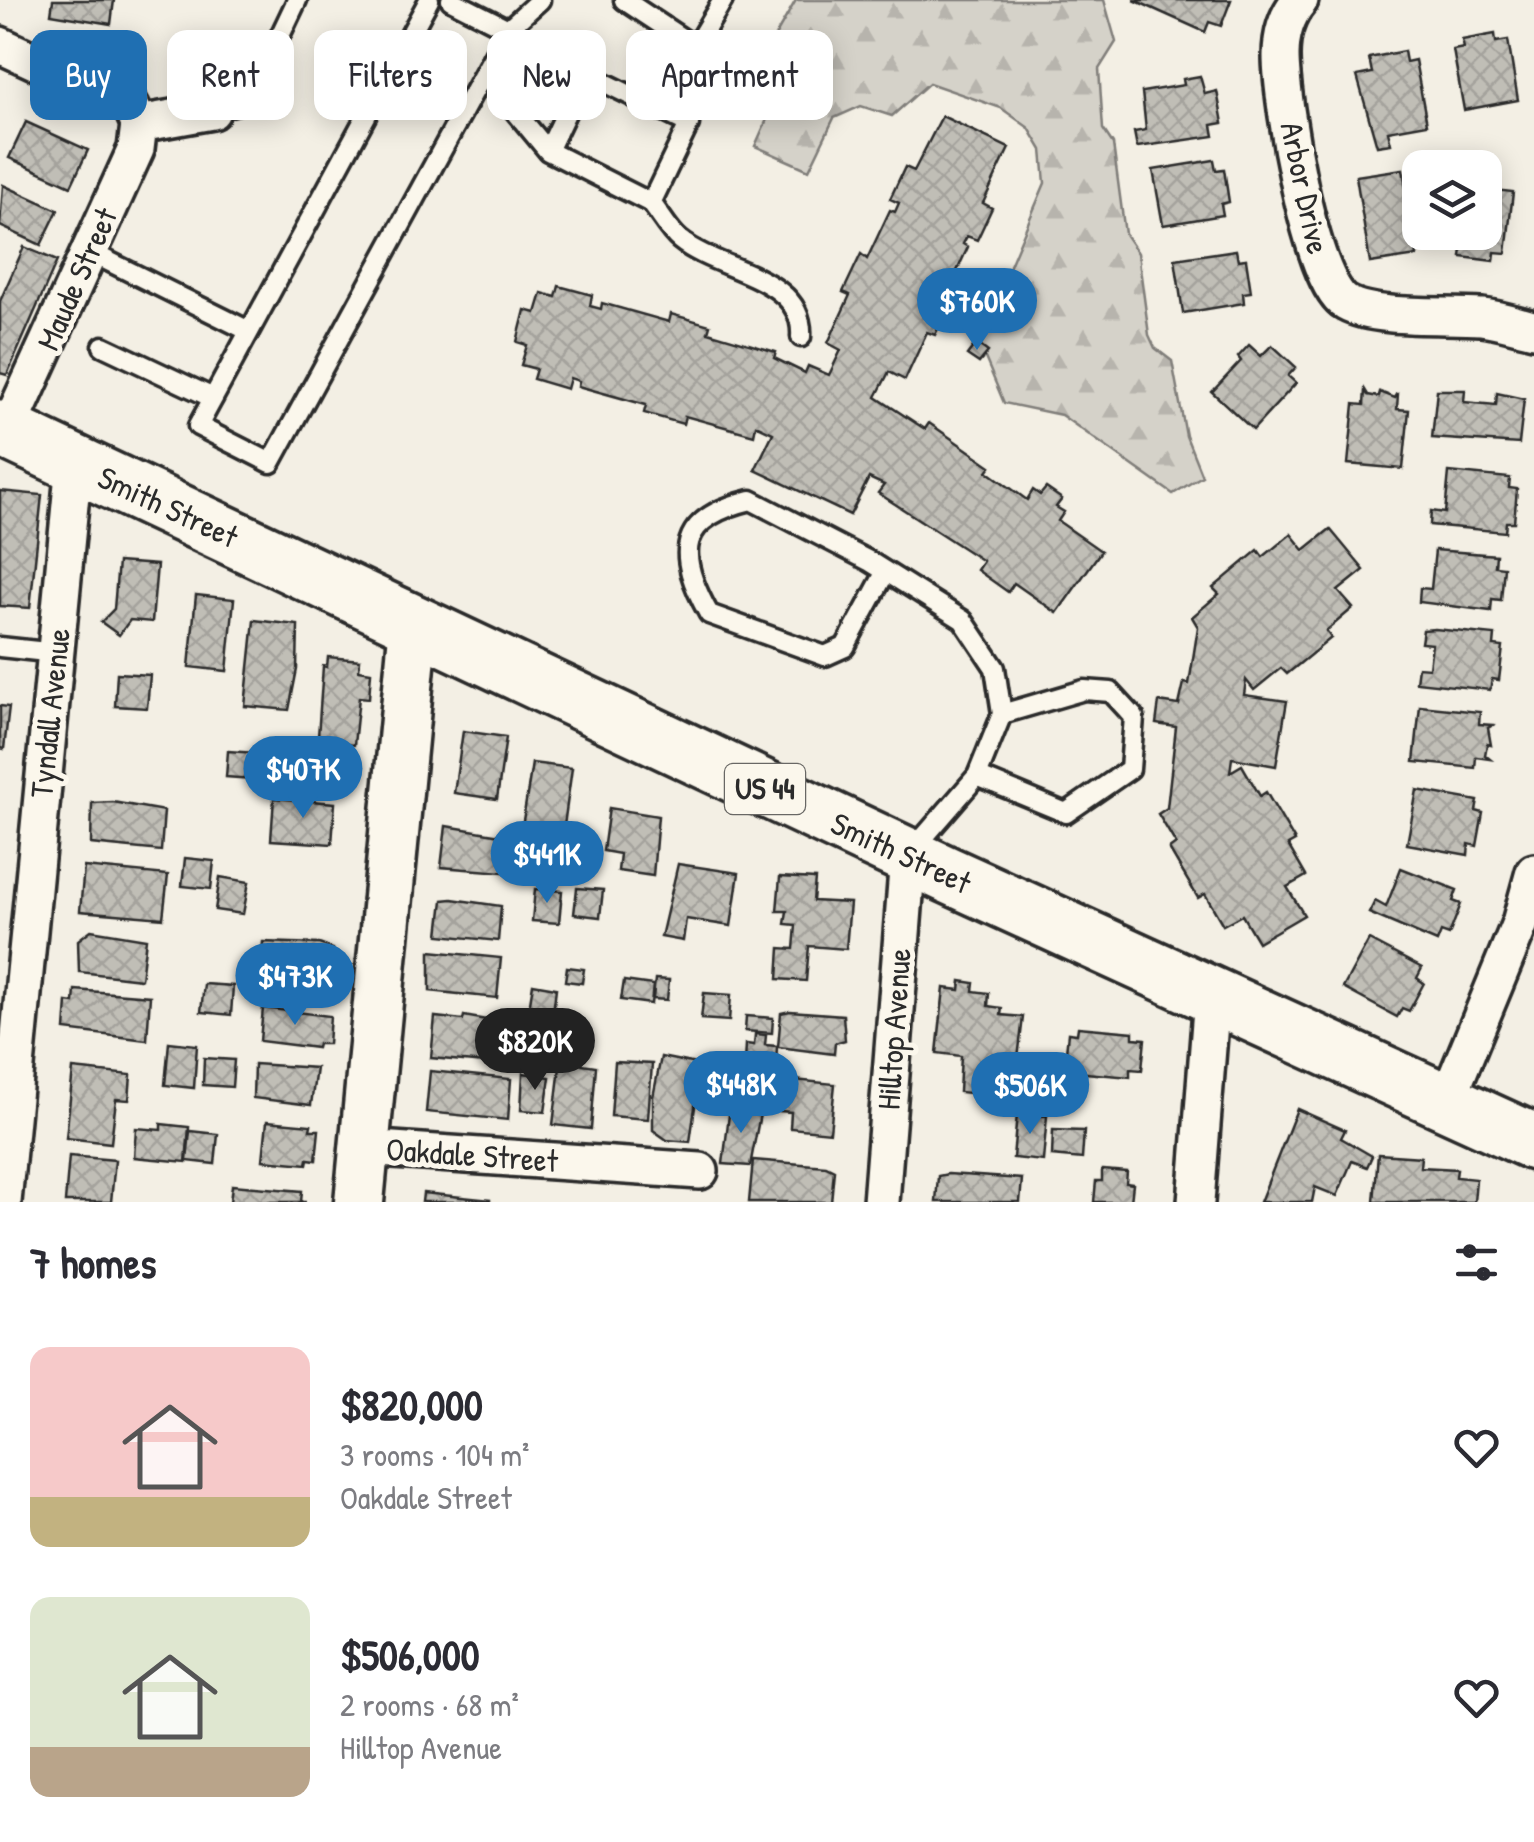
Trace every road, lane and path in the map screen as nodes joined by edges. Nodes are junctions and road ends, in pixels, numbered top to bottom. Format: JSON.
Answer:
{"nodes":[{"id":1,"x":297,"y":0,"type":"edge"},
{"id":2,"x":429,"y":0,"type":"edge"},
{"id":3,"x":451,"y":0,"type":"edge"},
{"id":4,"x":540,"y":0,"type":"edge"},
{"id":5,"x":723,"y":0,"type":"edge"},
{"id":6,"x":1300,"y":0,"type":"edge"},
{"id":7,"x":628,"y":1,"type":"edge"},
{"id":8,"x":508,"y":29,"type":"junction"},
{"id":9,"x":283,"y":30,"type":"edge"},
{"id":10,"x":0,"y":46,"type":"edge"},
{"id":11,"x":485,"y":75,"type":"junction"},
{"id":12,"x":167,"y":119,"type":"edge"},
{"id":13,"x":139,"y":124,"type":"junction"},
{"id":14,"x":548,"y":151,"type":"junction"},
{"id":15,"x":651,"y":203,"type":"junction"},
{"id":16,"x":90,"y":252,"type":"junction"},
{"id":17,"x":1534,"y":329,"type":"edge"},
{"id":18,"x":250,"y":332,"type":"junction"},
{"id":19,"x":800,"y":337,"type":"dead end"},
{"id":20,"x":102,"y":346,"type":"dead end"},
{"id":21,"x":213,"y":398,"type":"junction"},
{"id":22,"x":4,"y":430,"type":"edge"},
{"id":23,"x":74,"y":463,"type":"junction"},
{"id":24,"x":885,"y":572,"type":"junction"},
{"id":25,"x":414,"y":624,"type":"junction"},
{"id":26,"x":0,"y":647,"type":"edge"},
{"id":27,"x":56,"y":653,"type":"junction"},
{"id":28,"x":1002,"y":714,"type":"junction"},
{"id":29,"x":977,"y":776,"type":"junction"},
{"id":30,"x":908,"y":856,"type":"junction"},
{"id":31,"x":1534,"y":872,"type":"edge"},
{"id":32,"x":1212,"y":996,"type":"junction"},
{"id":33,"x":1446,"y":1104,"type":"junction"},
{"id":34,"x":1534,"y":1142,"type":"edge"},
{"id":35,"x":364,"y":1148,"type":"junction"},
{"id":36,"x":700,"y":1171,"type":"dead end"},
{"id":37,"x":3,"y":1202,"type":"edge"},
{"id":38,"x":359,"y":1202,"type":"edge"},
{"id":39,"x":881,"y":1202,"type":"edge"},
{"id":40,"x":1196,"y":1202,"type":"edge"}],
"edges":[{"from":1,"to":9,"type":"lane"},
{"from":2,"to":18,"type":"lane"},
{"from":3,"to":8,"type":"lane"},
{"from":4,"to":8,"type":"lane"},
{"from":5,"to":7,"type":"lane"},
{"from":6,"to":17,"type":"street","name":"Arbor Drive"},
{"from":8,"to":11,"type":"lane"},
{"from":10,"to":13,"type":"street"},
{"from":11,"to":14,"type":"lane"},
{"from":11,"to":21,"type":"lane"},
{"from":12,"to":13,"type":"street"},
{"from":13,"to":16,"type":"street","name":"Maude Street"},
{"from":14,"to":15,"type":"lane"},
{"from":14,"to":15,"type":"lane"},
{"from":15,"to":19,"type":"lane"},
{"from":16,"to":18,"type":"lane"},
{"from":16,"to":22,"type":"street","name":"Maude Street"},
{"from":18,"to":21,"type":"lane"},
{"from":20,"to":21,"type":"lane"},
{"from":22,"to":23,"type":"main road","name":"Smith Street","number":"US 44"},
{"from":23,"to":25,"type":"main road","name":"Smith Street","number":"US 44"},
{"from":23,"to":27,"type":"street","name":"Tyndall Avenue"},
{"from":24,"to":24,"type":"lane"},
{"from":24,"to":28,"type":"lane"},
{"from":25,"to":30,"type":"main road","name":"Smith Street","number":"US 44"},
{"from":25,"to":35,"type":"street"},
{"from":26,"to":27,"type":"lane"},
{"from":27,"to":37,"type":"street","name":"Tyndall Avenue"},
{"from":28,"to":29,"type":"lane"},
{"from":28,"to":29,"type":"lane"},
{"from":29,"to":30,"type":"lane"},
{"from":30,"to":32,"type":"main road","name":"Smith Street","number":"US 44"},
{"from":30,"to":39,"type":"street","name":"Hilltop Avenue"},
{"from":31,"to":33,"type":"street"},
{"from":32,"to":33,"type":"main road","name":"Smith Street","number":"US 44"},
{"from":32,"to":40,"type":"street"},
{"from":33,"to":34,"type":"main road","name":"Smith Street","number":"US 44"},
{"from":35,"to":36,"type":"street","name":"Oakdale Street"},
{"from":35,"to":38,"type":"street"}]}
